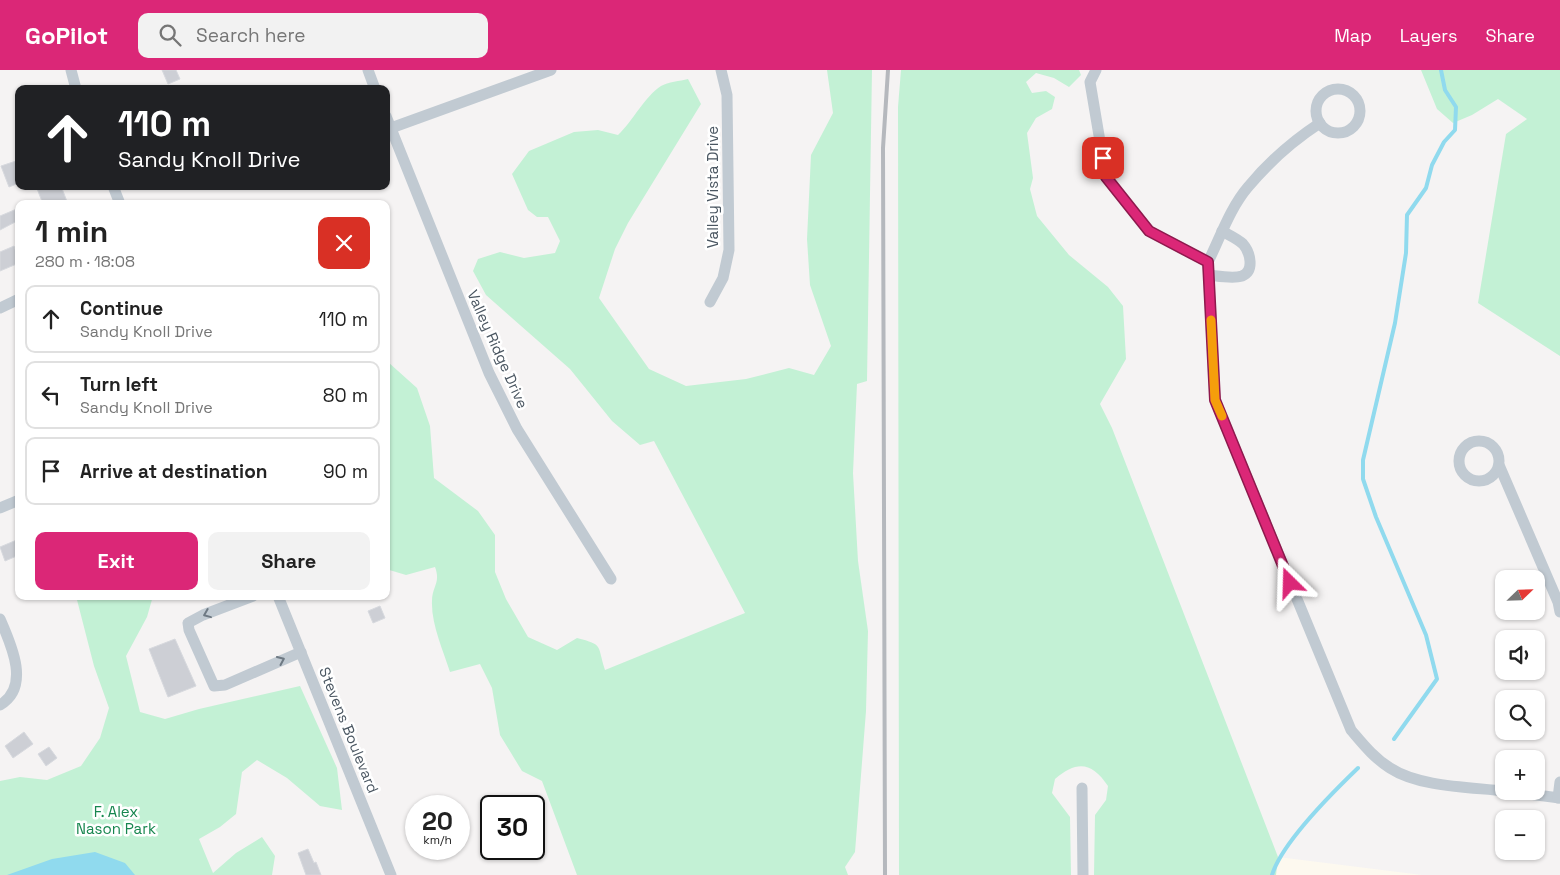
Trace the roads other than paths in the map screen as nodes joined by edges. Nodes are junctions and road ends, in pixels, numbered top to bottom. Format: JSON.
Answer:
{"nodes":[{"id":1,"x":71,"y":70,"type":"edge"},
{"id":2,"x":368,"y":70,"type":"edge"},
{"id":3,"x":551,"y":70,"type":"edge"},
{"id":4,"x":722,"y":70,"type":"edge"},
{"id":5,"x":1096,"y":70,"type":"edge"},
{"id":6,"x":75,"y":85,"type":"edge"},
{"id":7,"x":374,"y":85,"type":"edge"},
{"id":8,"x":1320,"y":123,"type":"dead end"},
{"id":9,"x":391,"y":128,"type":"joint"},
{"id":10,"x":1222,"y":231,"type":"junction"},
{"id":11,"x":1208,"y":262,"type":"junction"},
{"id":12,"x":1209,"y":276,"type":"junction"},
{"id":13,"x":15,"y":302,"type":"edge"},
{"id":14,"x":710,"y":302,"type":"dead end"},
{"id":15,"x":0,"y":308,"type":"edge"},
{"id":16,"x":1500,"y":465,"type":"dead end"},
{"id":17,"x":15,"y":502,"type":"edge"},
{"id":18,"x":0,"y":508,"type":"edge"},
{"id":19,"x":611,"y":579,"type":"dead end"},
{"id":20,"x":243,"y":600,"type":"edge"},
{"id":21,"x":280,"y":600,"type":"edge"},
{"id":22,"x":1560,"y":612,"type":"edge"},
{"id":23,"x":0,"y":619,"type":"edge"},
{"id":24,"x":301,"y":652,"type":"junction"},
{"id":25,"x":0,"y":706,"type":"edge"},
{"id":26,"x":1560,"y":782,"type":"edge"},
{"id":27,"x":1082,"y":788,"type":"dead end"},
{"id":28,"x":1495,"y":790,"type":"edge"},
{"id":29,"x":1545,"y":796,"type":"edge"},
{"id":30,"x":1559,"y":798,"type":"edge"},
{"id":31,"x":391,"y":875,"type":"edge"},
{"id":32,"x":1083,"y":875,"type":"edge"}],
"edges":[{"from":1,"to":6,"type":"street"},
{"from":2,"to":7,"type":"street"},
{"from":3,"to":9,"type":"street"},
{"from":4,"to":14,"type":"street","name":"Valley Vista Drive"},
{"from":5,"to":11,"type":"street"},
{"from":8,"to":10,"type":"street"},
{"from":9,"to":19,"type":"street","name":"Valley Ridge Drive"},
{"from":10,"to":11,"type":"street"},
{"from":10,"to":12,"type":"street"},
{"from":11,"to":12,"type":"street"},
{"from":12,"to":28,"type":"street"},
{"from":13,"to":15,"type":"street"},
{"from":16,"to":22,"type":"street"},
{"from":17,"to":18,"type":"street"},
{"from":20,"to":24,"type":"street","one_way":true},
{"from":21,"to":24,"type":"street","name":"Stevens Boulevard"},
{"from":23,"to":25,"type":"street"},
{"from":24,"to":31,"type":"street","name":"Stevens Boulevard"},
{"from":26,"to":30,"type":"street"},
{"from":27,"to":32,"type":"street"},
{"from":29,"to":30,"type":"street"}]}
